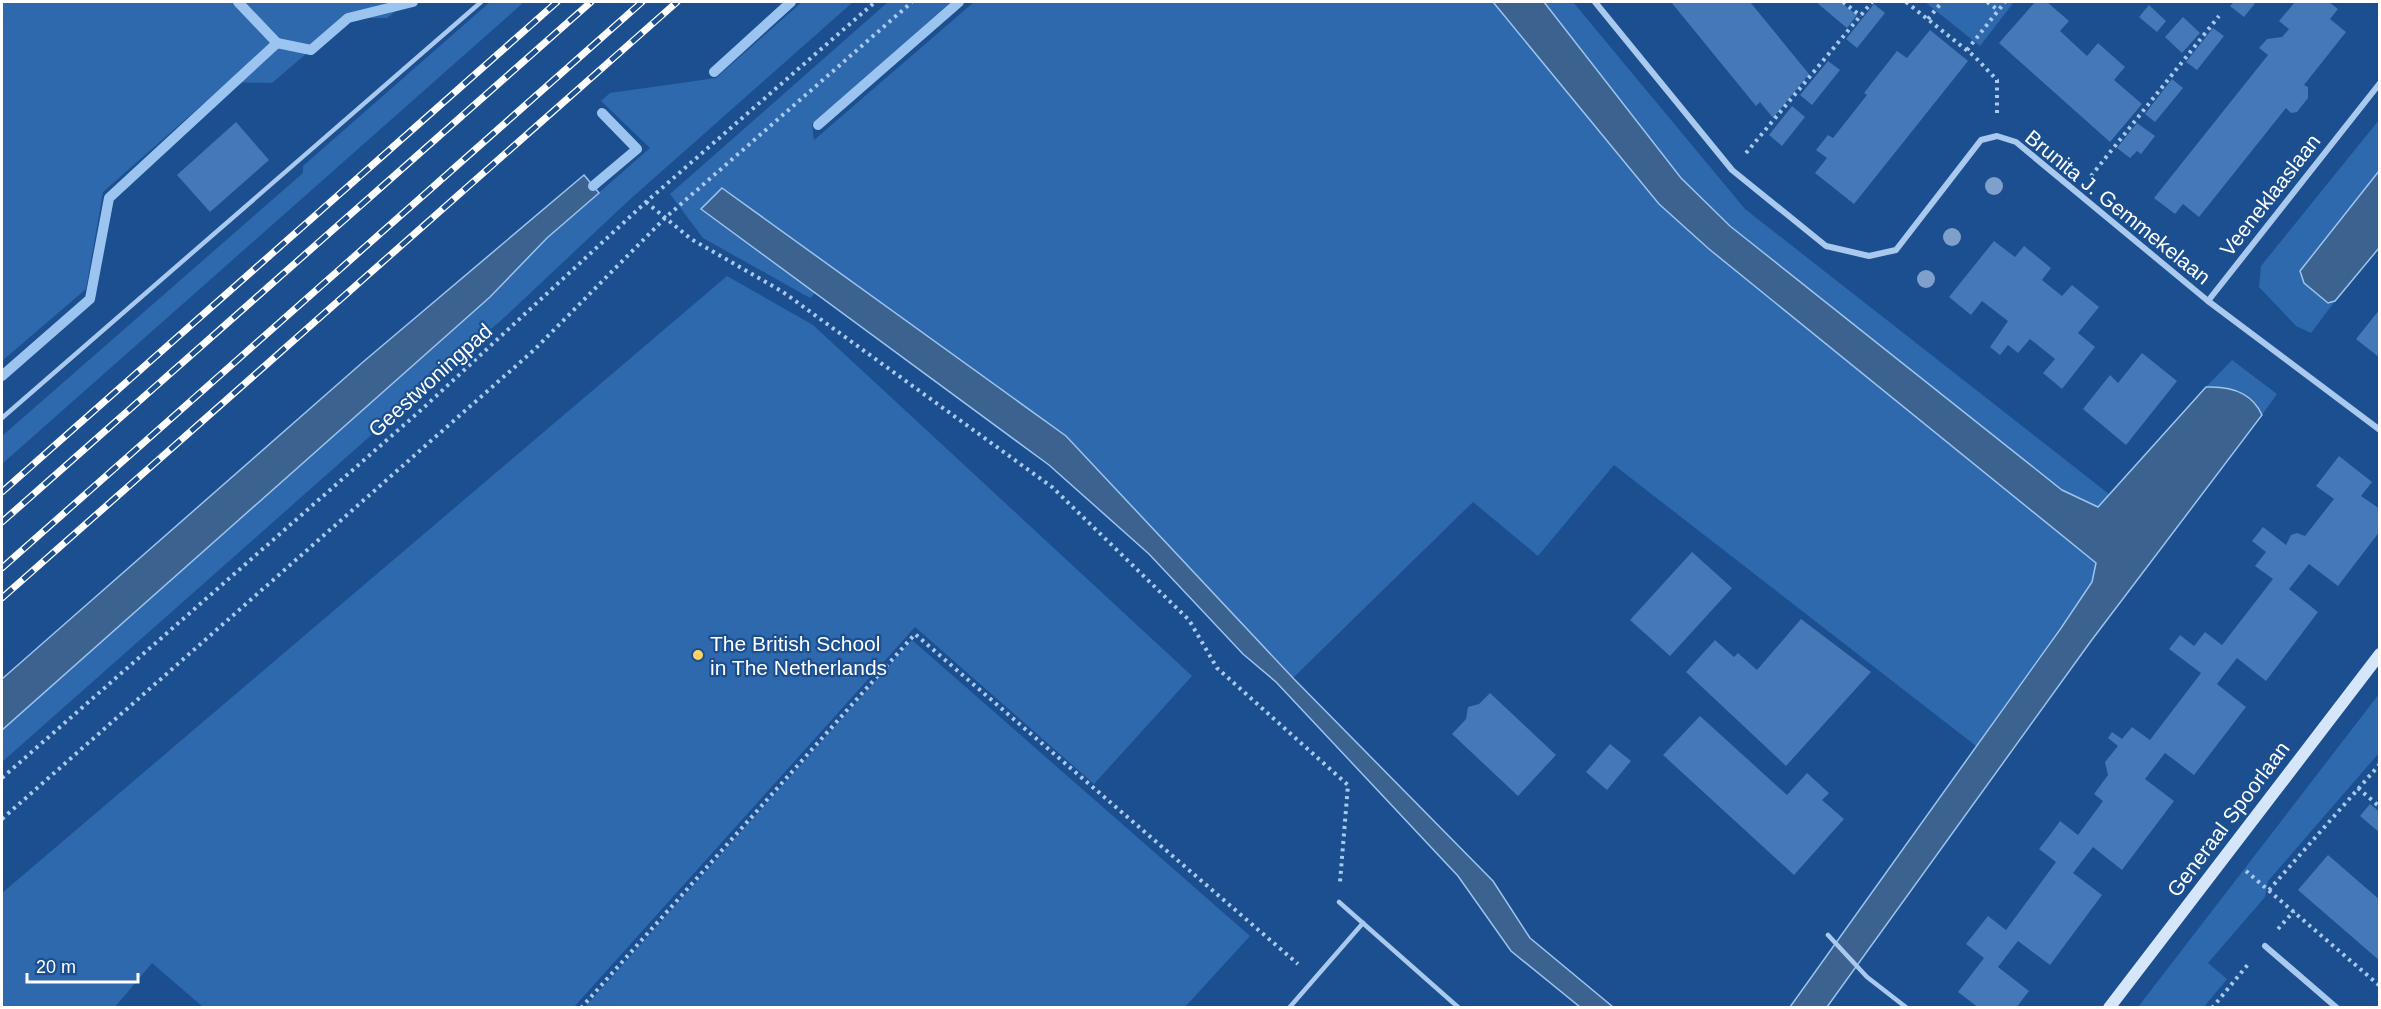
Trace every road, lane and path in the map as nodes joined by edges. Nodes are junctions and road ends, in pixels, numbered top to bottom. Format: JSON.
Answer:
{"nodes":[{"id":1,"x":481,"y":2,"type":"edge"},
{"id":2,"x":874,"y":2,"type":"edge"},
{"id":3,"x":912,"y":2,"type":"edge"},
{"id":4,"x":1595,"y":2,"type":"edge"},
{"id":5,"x":1843,"y":2,"type":"edge"},
{"id":6,"x":1872,"y":2,"type":"edge"},
{"id":7,"x":1906,"y":2,"type":"edge"},
{"id":8,"x":1942,"y":2,"type":"edge"},
{"id":9,"x":1988,"y":2,"type":"edge"},
{"id":10,"x":2005,"y":2,"type":"edge"},
{"id":11,"x":1998,"y":10,"type":"junction"},
{"id":12,"x":1861,"y":16,"type":"junction"},
{"id":13,"x":2219,"y":16,"type":"dead end"},
{"id":14,"x":1928,"y":19,"type":"junction"},
{"id":15,"x":1967,"y":50,"type":"junction"},
{"id":16,"x":2379,"y":83,"type":"edge"},
{"id":17,"x":1997,"y":136,"type":"junction"},
{"id":18,"x":1732,"y":170,"type":"junction"},
{"id":19,"x":2078,"y":193,"type":"junction"},
{"id":20,"x":646,"y":202,"type":"junction"},
{"id":21,"x":665,"y":218,"type":"junction"},
{"id":22,"x":2208,"y":301,"type":"junction"},
{"id":23,"x":2,"y":418,"type":"edge"},
{"id":24,"x":2379,"y":430,"type":"edge"},
{"id":25,"x":2379,"y":654,"type":"edge"},
{"id":26,"x":2379,"y":764,"type":"edge"},
{"id":27,"x":2,"y":778,"type":"edge"},
{"id":28,"x":2358,"y":789,"type":"junction"},
{"id":29,"x":2379,"y":807,"type":"edge"},
{"id":30,"x":2,"y":819,"type":"edge"},
{"id":31,"x":1339,"y":902,"type":"joint"},
{"id":32,"x":1363,"y":923,"type":"junction"},
{"id":33,"x":1828,"y":935,"type":"dead end"},
{"id":34,"x":2265,"y":946,"type":"joint"},
{"id":35,"x":1315,"y":978,"type":"junction"},
{"id":36,"x":2379,"y":986,"type":"edge"},
{"id":37,"x":581,"y":1008,"type":"edge"},
{"id":38,"x":1289,"y":1008,"type":"edge"},
{"id":39,"x":1459,"y":1008,"type":"edge"},
{"id":40,"x":1907,"y":1008,"type":"edge"},
{"id":41,"x":2109,"y":1008,"type":"edge"},
{"id":42,"x":2212,"y":1008,"type":"edge"},
{"id":43,"x":2337,"y":1008,"type":"edge"}],
"edges":[{"from":1,"to":23,"type":"lane"},
{"from":2,"to":20,"type":"path","name":"Geestwoningpad"},
{"from":3,"to":21,"type":"path"},
{"from":4,"to":18,"type":"street","name":"Brunita J. Gemmekelaan"},
{"from":5,"to":12,"type":"path"},
{"from":6,"to":12,"type":"path"},
{"from":7,"to":14,"type":"path"},
{"from":8,"to":14,"type":"path"},
{"from":9,"to":11,"type":"path"},
{"from":10,"to":11,"type":"path"},
{"from":11,"to":15,"type":"path"},
{"from":12,"to":18,"type":"path"},
{"from":13,"to":19,"type":"path"},
{"from":14,"to":15,"type":"path"},
{"from":15,"to":17,"type":"path"},
{"from":16,"to":22,"type":"street","name":"Veeneklaaslaan"},
{"from":17,"to":18,"type":"street","name":"Brunita J. Gemmekelaan"},
{"from":17,"to":19,"type":"street","name":"Brunita J. Gemmekelaan"},
{"from":19,"to":22,"type":"street","name":"Brunita J. Gemmekelaan"},
{"from":20,"to":21,"type":"path"},
{"from":20,"to":27,"type":"path","name":"Geestwoningpad"},
{"from":21,"to":30,"type":"path"},
{"from":21,"to":31,"type":"path"},
{"from":22,"to":24,"type":"street"},
{"from":25,"to":41,"type":"street","name":"Generaal Spoorlaan"},
{"from":26,"to":28,"type":"path"},
{"from":28,"to":29,"type":"path"},
{"from":28,"to":36,"type":"path"},
{"from":31,"to":32,"type":"lane"},
{"from":32,"to":35,"type":"lane"},
{"from":32,"to":39,"type":"lane"},
{"from":33,"to":40,"type":"lane"},
{"from":34,"to":42,"type":"path"},
{"from":34,"to":43,"type":"street"},
{"from":35,"to":37,"type":"path"},
{"from":35,"to":38,"type":"lane"}]}
